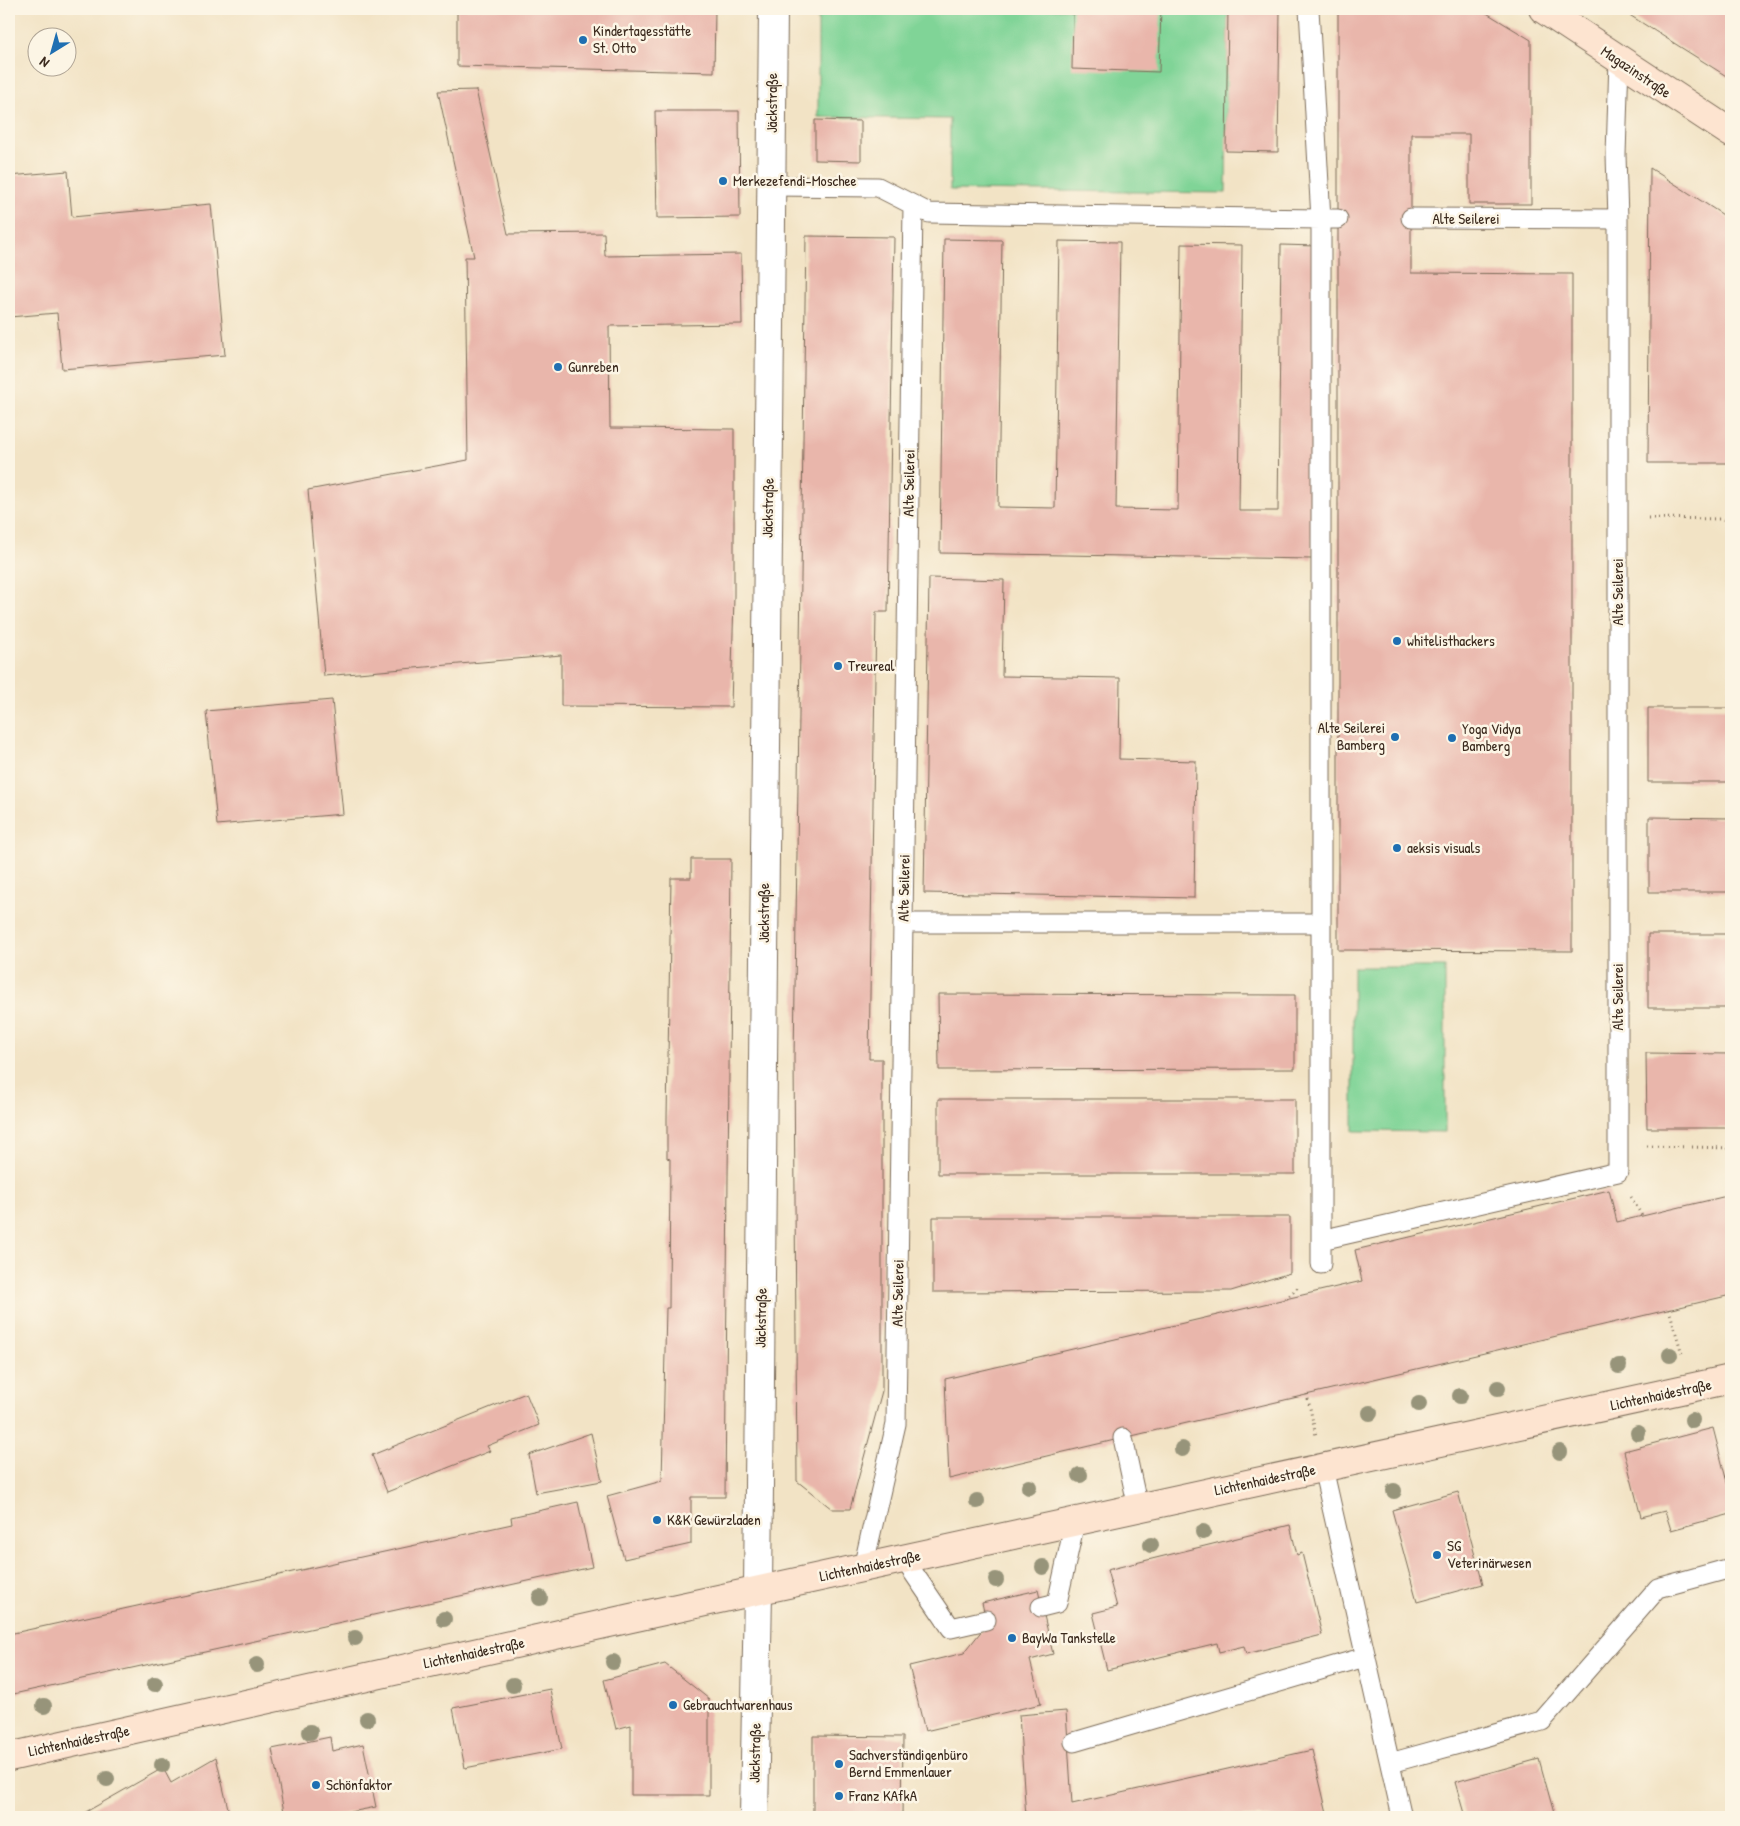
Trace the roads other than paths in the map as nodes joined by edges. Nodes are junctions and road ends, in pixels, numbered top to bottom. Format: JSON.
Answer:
{"nodes":[{"id":1,"x":773,"y":9,"type":"edge"},
{"id":2,"x":1309,"y":9,"type":"edge"},
{"id":3,"x":1543,"y":9,"type":"edge"},
{"id":4,"x":1619,"y":60,"type":"junction"},
{"id":5,"x":1731,"y":133,"type":"edge"},
{"id":6,"x":772,"y":186,"type":"junction"},
{"id":7,"x":913,"y":205,"type":"junction"},
{"id":8,"x":1411,"y":218,"type":"dead end"},
{"id":9,"x":1330,"y":219,"type":"junction"},
{"id":10,"x":1618,"y":219,"type":"junction"},
{"id":11,"x":904,"y":923,"type":"junction"},
{"id":12,"x":1321,"y":923,"type":"junction"},
{"id":13,"x":1321,"y":1240,"type":"junction"},
{"id":14,"x":1321,"y":1264,"type":"dead end"},
{"id":15,"x":1731,"y":1379,"type":"edge"},
{"id":16,"x":1122,"y":1438,"type":"dead end"},
{"id":17,"x":1323,"y":1468,"type":"junction"},
{"id":18,"x":1138,"y":1508,"type":"junction"},
{"id":19,"x":1075,"y":1522,"type":"junction"},
{"id":20,"x":904,"y":1559,"type":"junction"},
{"id":21,"x":863,"y":1568,"type":"junction"},
{"id":22,"x":1731,"y":1568,"type":"edge"},
{"id":23,"x":758,"y":1591,"type":"junction"},
{"id":24,"x":1041,"y":1607,"type":"dead end"},
{"id":25,"x":986,"y":1620,"type":"dead end"},
{"id":26,"x":1365,"y":1657,"type":"junction"},
{"id":27,"x":1074,"y":1742,"type":"dead end"},
{"id":28,"x":9,"y":1757,"type":"edge"},
{"id":29,"x":1390,"y":1763,"type":"junction"},
{"id":30,"x":754,"y":1817,"type":"edge"},
{"id":31,"x":1402,"y":1817,"type":"edge"}],
"edges":[{"from":1,"to":6,"type":"street","name":"Jäckstraße"},
{"from":2,"to":9,"type":"lane"},
{"from":3,"to":4,"type":"street","name":"Magazinstraße"},
{"from":4,"to":5,"type":"street","name":"Magazinstraße"},
{"from":4,"to":10,"type":"lane"},
{"from":6,"to":7,"type":"lane"},
{"from":6,"to":23,"type":"street","name":"Jäckstraße"},
{"from":7,"to":9,"type":"lane"},
{"from":7,"to":11,"type":"lane","name":"Alte Seilerei"},
{"from":8,"to":10,"type":"lane","name":"Alte Seilerei"},
{"from":9,"to":12,"type":"lane"},
{"from":10,"to":13,"type":"lane","name":"Alte Seilerei"},
{"from":11,"to":12,"type":"lane"},
{"from":11,"to":21,"type":"lane","name":"Alte Seilerei"},
{"from":12,"to":13,"type":"lane"},
{"from":13,"to":14,"type":"lane"},
{"from":15,"to":17,"type":"street","name":"Lichtenhaidestraße"},
{"from":16,"to":18,"type":"lane"},
{"from":17,"to":18,"type":"street","name":"Lichtenhaidestraße"},
{"from":17,"to":26,"type":"lane"},
{"from":18,"to":19,"type":"street","name":"Lichtenhaidestraße"},
{"from":19,"to":20,"type":"street","name":"Lichtenhaidestraße"},
{"from":19,"to":24,"type":"lane"},
{"from":20,"to":21,"type":"street","name":"Lichtenhaidestraße"},
{"from":20,"to":25,"type":"lane"},
{"from":21,"to":23,"type":"street","name":"Lichtenhaidestraße"},
{"from":22,"to":29,"type":"lane"},
{"from":23,"to":28,"type":"street","name":"Lichtenhaidestraße"},
{"from":23,"to":30,"type":"street","name":"Jäckstraße"},
{"from":26,"to":27,"type":"lane"},
{"from":26,"to":29,"type":"lane"},
{"from":29,"to":31,"type":"lane"}]}
